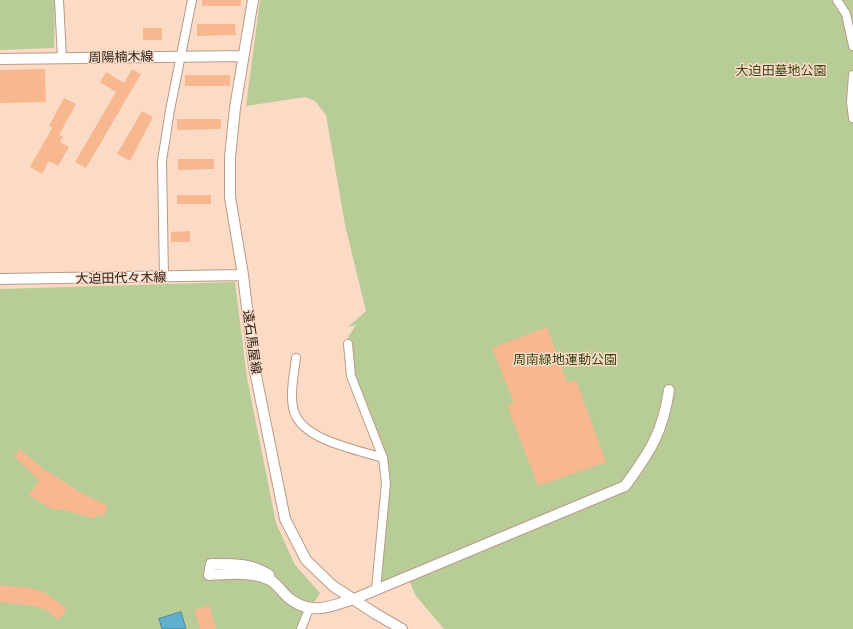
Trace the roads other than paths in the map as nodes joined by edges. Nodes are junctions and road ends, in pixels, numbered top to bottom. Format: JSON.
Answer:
{"nodes":[{"id":1,"x":65,"y":0,"type":"edge"},
{"id":2,"x":192,"y":0,"type":"edge"},
{"id":3,"x":252,"y":0,"type":"edge"},
{"id":4,"x":837,"y":0,"type":"edge"},
{"id":5,"x":853,"y":46,"type":"edge"},
{"id":6,"x":182,"y":56,"type":"junction"},
{"id":7,"x":243,"y":56,"type":"junction"},
{"id":8,"x":62,"y":58,"type":"junction"},
{"id":9,"x":0,"y":59,"type":"edge"},
{"id":10,"x":853,"y":75,"type":"edge"},
{"id":11,"x":853,"y":118,"type":"edge"},
{"id":12,"x":243,"y":275,"type":"junction"},
{"id":13,"x":164,"y":277,"type":"junction"},
{"id":14,"x":0,"y":279,"type":"edge"},
{"id":15,"x":348,"y":344,"type":"dead end"},
{"id":16,"x":296,"y":358,"type":"dead end"},
{"id":17,"x":669,"y":390,"type":"dead end"},
{"id":18,"x":383,"y":458,"type":"junction"},
{"id":19,"x":270,"y":580,"type":"junction"},
{"id":20,"x":376,"y":589,"type":"junction"},
{"id":21,"x":354,"y":599,"type":"junction"},
{"id":22,"x":309,"y":609,"type":"junction"},
{"id":23,"x":301,"y":629,"type":"edge"},
{"id":24,"x":402,"y":629,"type":"edge"}],
"edges":[{"from":1,"to":8,"type":"street"},
{"from":2,"to":6,"type":"street"},
{"from":3,"to":7,"type":"street","name":"遠石馬屋線"},
{"from":4,"to":5,"type":"street"},
{"from":6,"to":7,"type":"street","name":"周陽楠木線"},
{"from":6,"to":8,"type":"street","name":"周陽楠木線"},
{"from":6,"to":13,"type":"street"},
{"from":7,"to":12,"type":"street","name":"遠石馬屋線"},
{"from":8,"to":9,"type":"street","name":"周陽楠木線"},
{"from":10,"to":11,"type":"street"},
{"from":12,"to":13,"type":"street","name":"大迫田代々木線"},
{"from":12,"to":21,"type":"street","name":"遠石馬屋線"},
{"from":13,"to":14,"type":"street","name":"大迫田代々木線"},
{"from":15,"to":18,"type":"street"},
{"from":16,"to":18,"type":"street"},
{"from":17,"to":20,"type":"street"},
{"from":18,"to":20,"type":"street"},
{"from":19,"to":19,"type":"street"},
{"from":19,"to":22,"type":"street"},
{"from":20,"to":21,"type":"street"},
{"from":21,"to":22,"type":"street"},
{"from":21,"to":24,"type":"street","name":"遠石馬屋線"},
{"from":22,"to":23,"type":"street"}]}
